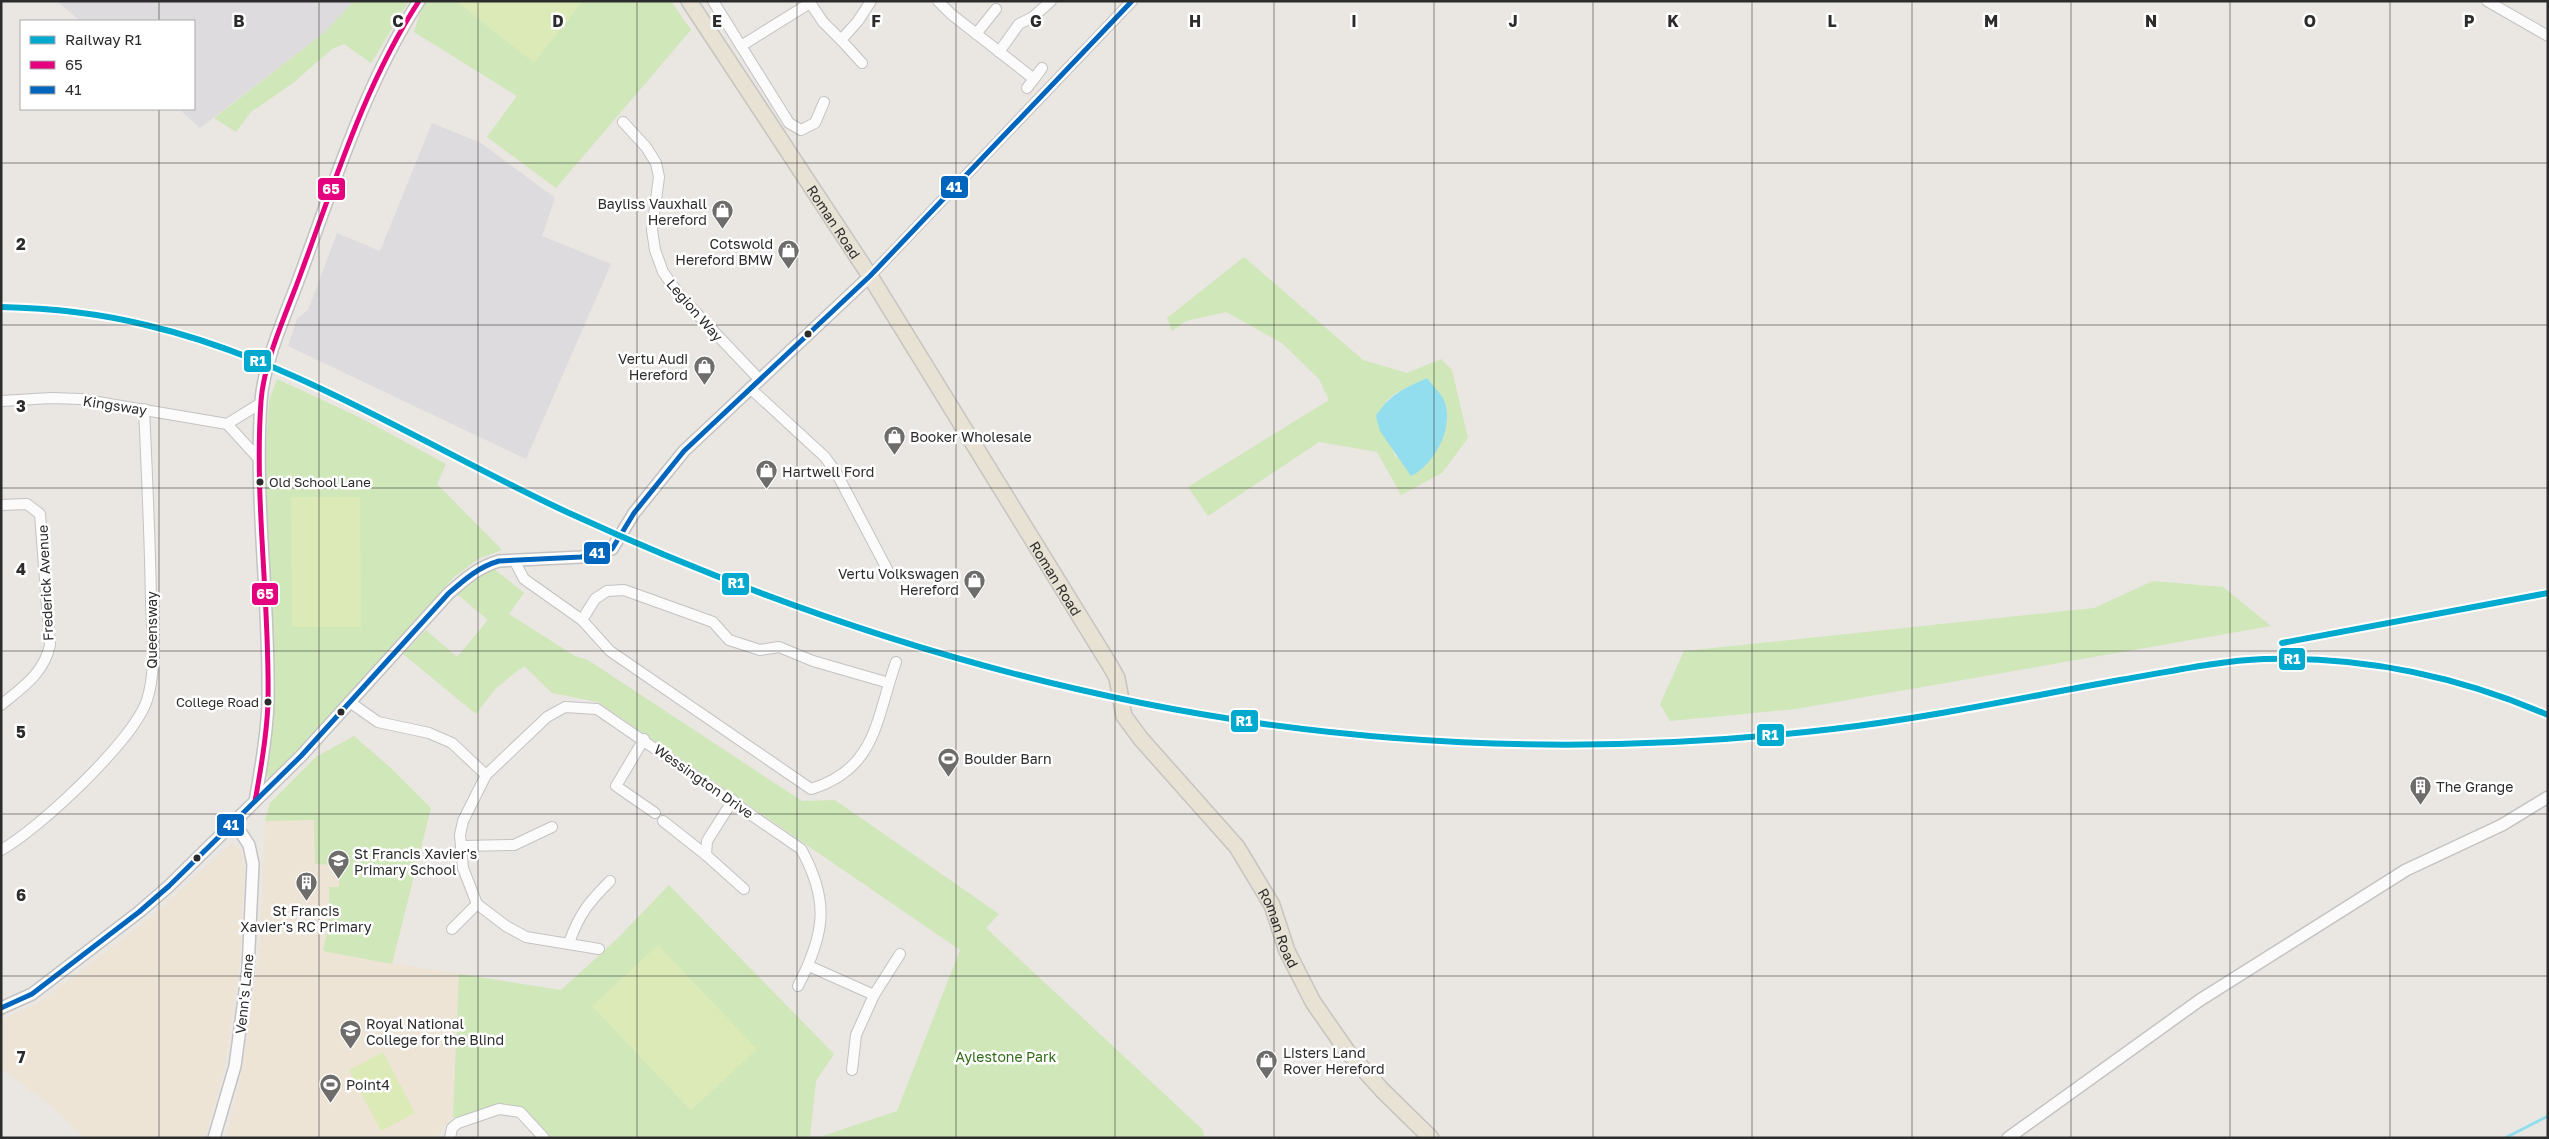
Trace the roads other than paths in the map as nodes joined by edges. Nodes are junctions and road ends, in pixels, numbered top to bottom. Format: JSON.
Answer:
{"nodes":[{"id":1,"x":419,"y":1,"type":"edge"},
{"id":2,"x":689,"y":1,"type":"edge"},
{"id":3,"x":712,"y":1,"type":"edge"},
{"id":4,"x":871,"y":1,"type":"edge"},
{"id":5,"x":1051,"y":1,"type":"edge"},
{"id":6,"x":1132,"y":1,"type":"edge"},
{"id":7,"x":2487,"y":1,"type":"edge"},
{"id":8,"x":810,"y":2,"type":"edge"},
{"id":9,"x":942,"y":2,"type":"edge"},
{"id":10,"x":996,"y":8,"type":"dead end"},
{"id":11,"x":976,"y":34,"type":"junction"},
{"id":12,"x":2548,"y":36,"type":"edge"},
{"id":13,"x":841,"y":40,"type":"junction"},
{"id":14,"x":741,"y":46,"type":"junction"},
{"id":15,"x":999,"y":52,"type":"junction"},
{"id":16,"x":862,"y":63,"type":"dead end"},
{"id":17,"x":1042,"y":68,"type":"dead end"},
{"id":18,"x":1034,"y":78,"type":"junction"},
{"id":19,"x":1027,"y":88,"type":"dead end"},
{"id":20,"x":824,"y":102,"type":"dead end"},
{"id":21,"x":624,"y":122,"type":"dead end"},
{"id":22,"x":870,"y":276,"type":"junction"},
{"id":23,"x":758,"y":379,"type":"junction"},
{"id":24,"x":750,"y":388,"type":"junction"},
{"id":25,"x":1,"y":401,"type":"edge"},
{"id":26,"x":260,"y":403,"type":"junction"},
{"id":27,"x":144,"y":409,"type":"junction"},
{"id":28,"x":227,"y":424,"type":"junction"},
{"id":29,"x":259,"y":460,"type":"junction"},
{"id":30,"x":1,"y":505,"type":"edge"},
{"id":31,"x":514,"y":560,"type":"junction"},
{"id":32,"x":887,"y":569,"type":"dead end"},
{"id":33,"x":582,"y":620,"type":"junction"},
{"id":34,"x":896,"y":662,"type":"dead end"},
{"id":35,"x":889,"y":683,"type":"junction"},
{"id":36,"x":351,"y":703,"type":"junction"},
{"id":37,"x":1,"y":705,"type":"edge"},
{"id":38,"x":644,"y":739,"type":"junction"},
{"id":39,"x":486,"y":775,"type":"junction"},
{"id":40,"x":2548,"y":797,"type":"edge"},
{"id":41,"x":733,"y":800,"type":"junction"},
{"id":42,"x":255,"y":802,"type":"junction"},
{"id":43,"x":654,"y":813,"type":"dead end"},
{"id":44,"x":663,"y":821,"type":"dead end"},
{"id":45,"x":234,"y":822,"type":"junction"},
{"id":46,"x":552,"y":827,"type":"dead end"},
{"id":47,"x":461,"y":846,"type":"junction"},
{"id":48,"x":1,"y":850,"type":"edge"},
{"id":49,"x":706,"y":855,"type":"junction"},
{"id":50,"x":610,"y":881,"type":"dead end"},
{"id":51,"x":744,"y":889,"type":"dead end"},
{"id":52,"x":477,"y":904,"type":"junction"},
{"id":53,"x":452,"y":929,"type":"dead end"},
{"id":54,"x":569,"y":943,"type":"junction"},
{"id":55,"x":599,"y":949,"type":"dead end"},
{"id":56,"x":900,"y":954,"type":"dead end"},
{"id":57,"x":808,"y":966,"type":"junction"},
{"id":58,"x":798,"y":986,"type":"dead end"},
{"id":59,"x":874,"y":995,"type":"junction"},
{"id":60,"x":1,"y":1008,"type":"edge"},
{"id":61,"x":852,"y":1070,"type":"dead end"},
{"id":62,"x":214,"y":1138,"type":"edge"},
{"id":63,"x":450,"y":1138,"type":"edge"},
{"id":64,"x":544,"y":1138,"type":"edge"},
{"id":65,"x":1431,"y":1138,"type":"edge"},
{"id":66,"x":2008,"y":1138,"type":"edge"}],
"edges":[{"from":1,"to":26,"type":"street"},
{"from":2,"to":22,"type":"main road","name":"Roman Road"},
{"from":3,"to":14,"type":"street"},
{"from":4,"to":13,"type":"street"},
{"from":5,"to":15,"type":"street"},
{"from":6,"to":22,"type":"street"},
{"from":7,"to":12,"type":"street"},
{"from":8,"to":13,"type":"street"},
{"from":8,"to":14,"type":"street"},
{"from":9,"to":11,"type":"street"},
{"from":10,"to":11,"type":"street"},
{"from":11,"to":15,"type":"street"},
{"from":13,"to":16,"type":"street"},
{"from":14,"to":20,"type":"street"},
{"from":15,"to":18,"type":"street"},
{"from":17,"to":18,"type":"street"},
{"from":18,"to":19,"type":"street"},
{"from":21,"to":23,"type":"street","name":"Legion Way"},
{"from":22,"to":23,"type":"street"},
{"from":22,"to":65,"type":"main road","name":"Roman Road"},
{"from":23,"to":24,"type":"street"},
{"from":24,"to":31,"type":"street"},
{"from":24,"to":32,"type":"street"},
{"from":25,"to":27,"type":"street","name":"Kingsway"},
{"from":26,"to":28,"type":"street"},
{"from":26,"to":29,"type":"street"},
{"from":27,"to":28,"type":"street","name":"Kingsway"},
{"from":27,"to":48,"type":"street","name":"Queensway"},
{"from":28,"to":29,"type":"street"},
{"from":29,"to":42,"type":"street"},
{"from":30,"to":37,"type":"street","name":"Frederick Avenue"},
{"from":31,"to":33,"type":"street"},
{"from":31,"to":36,"type":"street"},
{"from":33,"to":35,"type":"street"},
{"from":33,"to":35,"type":"street"},
{"from":34,"to":35,"type":"street"},
{"from":36,"to":39,"type":"street"},
{"from":36,"to":42,"type":"street"},
{"from":38,"to":39,"type":"street","name":"Wessington Drive"},
{"from":38,"to":41,"type":"street","name":"Wessington Drive"},
{"from":38,"to":43,"type":"street"},
{"from":39,"to":47,"type":"street"},
{"from":40,"to":66,"type":"street"},
{"from":41,"to":49,"type":"street"},
{"from":41,"to":57,"type":"street","name":"Wessington Drive"},
{"from":42,"to":45,"type":"street"},
{"from":44,"to":49,"type":"street"},
{"from":45,"to":60,"type":"street"},
{"from":45,"to":62,"type":"street","name":"Venn's Lane"},
{"from":46,"to":47,"type":"street"},
{"from":47,"to":52,"type":"street"},
{"from":49,"to":51,"type":"street"},
{"from":50,"to":54,"type":"street"},
{"from":52,"to":53,"type":"street"},
{"from":52,"to":54,"type":"street"},
{"from":54,"to":55,"type":"street"},
{"from":56,"to":59,"type":"street"},
{"from":57,"to":58,"type":"street","name":"Wessington Drive"},
{"from":57,"to":59,"type":"street"},
{"from":59,"to":61,"type":"street"},
{"from":63,"to":64,"type":"street"}]}
